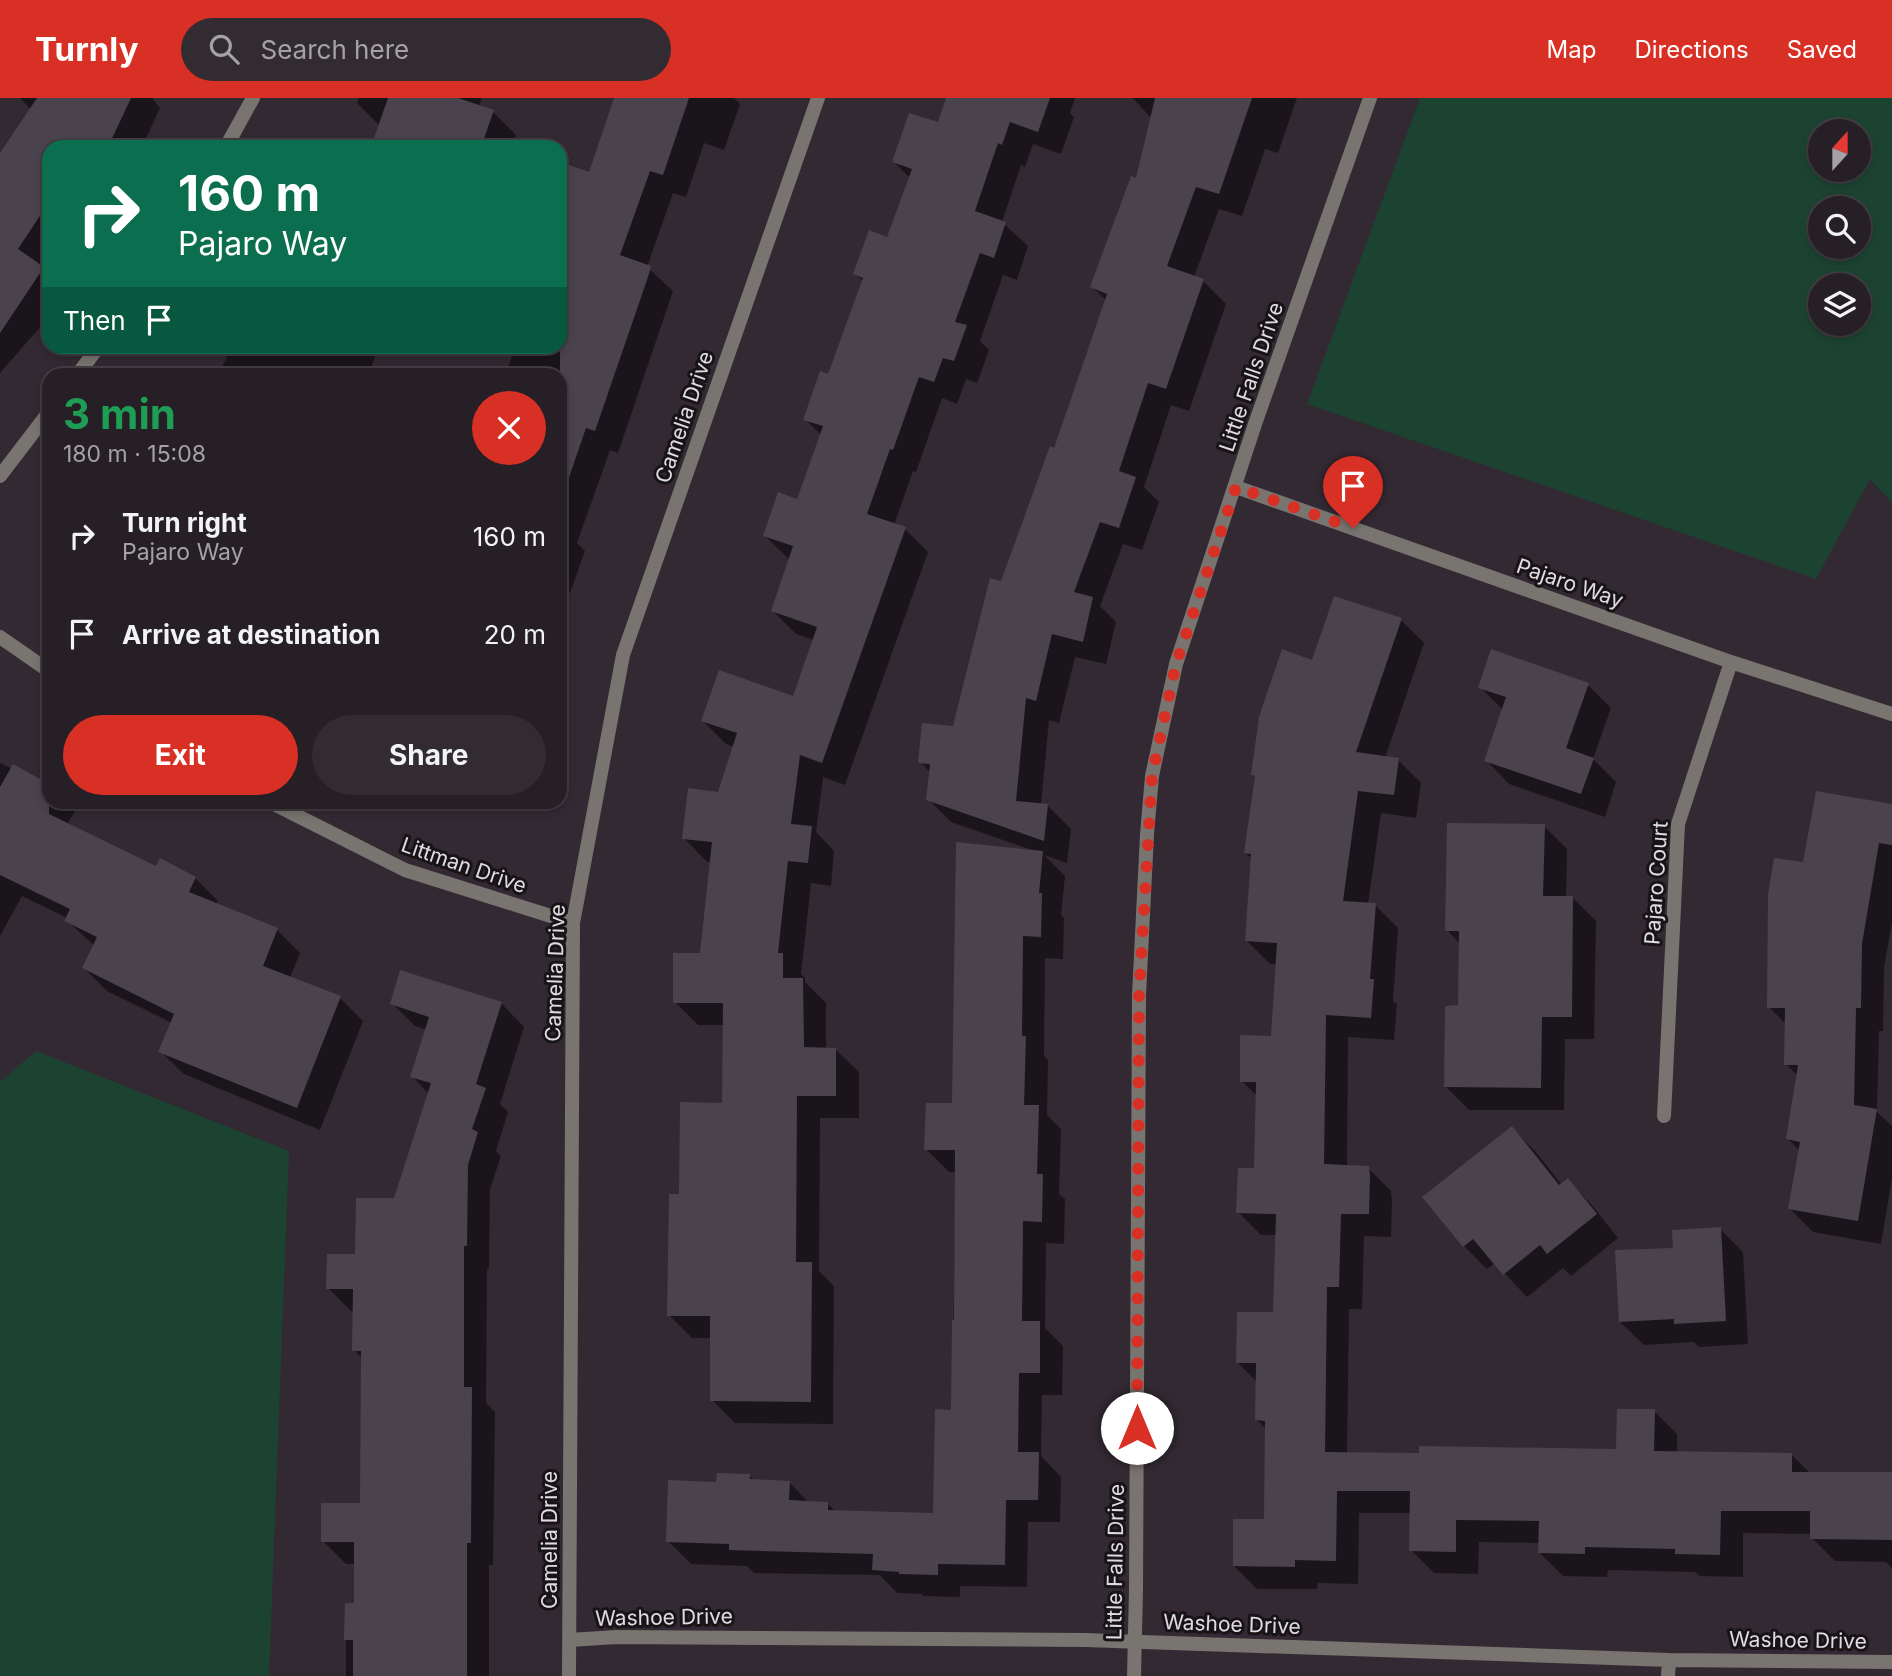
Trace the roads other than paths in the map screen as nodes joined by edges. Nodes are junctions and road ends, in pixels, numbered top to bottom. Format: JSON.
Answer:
{"nodes":[{"id":1,"x":253,"y":98,"type":"edge"},
{"id":2,"x":818,"y":98,"type":"edge"},
{"id":3,"x":1370,"y":98,"type":"edge"},
{"id":4,"x":230,"y":140,"type":"edge"},
{"id":5,"x":42,"y":421,"type":"edge"},
{"id":6,"x":0,"y":476,"type":"edge"},
{"id":7,"x":1236,"y":487,"type":"junction"},
{"id":8,"x":0,"y":637,"type":"edge"},
{"id":9,"x":1731,"y":662,"type":"junction"},
{"id":10,"x":42,"y":666,"type":"edge"},
{"id":11,"x":1892,"y":714,"type":"edge"},
{"id":12,"x":284,"y":809,"type":"edge"},
{"id":13,"x":573,"y":923,"type":"junction"},
{"id":14,"x":1664,"y":1115,"type":"dead end"},
{"id":15,"x":570,"y":1640,"type":"junction"},
{"id":16,"x":1135,"y":1642,"type":"junction"},
{"id":17,"x":1669,"y":1660,"type":"junction"},
{"id":18,"x":1892,"y":1662,"type":"edge"},
{"id":19,"x":569,"y":1676,"type":"edge"},
{"id":20,"x":1134,"y":1676,"type":"edge"},
{"id":21,"x":1668,"y":1676,"type":"edge"}],
"edges":[{"from":1,"to":4,"type":"street"},
{"from":2,"to":13,"type":"street","name":"Camelia Drive"},
{"from":3,"to":7,"type":"street","name":"Little Falls Drive"},
{"from":5,"to":6,"type":"street"},
{"from":7,"to":9,"type":"street","name":"Pajaro Way"},
{"from":7,"to":16,"type":"street","name":"Little Falls Drive"},
{"from":8,"to":10,"type":"street"},
{"from":9,"to":11,"type":"street","name":"Pajaro Way"},
{"from":9,"to":14,"type":"street","name":"Pajaro Court"},
{"from":12,"to":13,"type":"street","name":"Littman Drive"},
{"from":13,"to":15,"type":"street","name":"Camelia Drive"},
{"from":15,"to":16,"type":"street","name":"Washoe Drive"},
{"from":15,"to":19,"type":"street","name":"Camelia Drive"},
{"from":16,"to":17,"type":"street","name":"Washoe Drive"},
{"from":16,"to":20,"type":"street","name":"Little Falls Drive"},
{"from":17,"to":18,"type":"street","name":"Washoe Drive"},
{"from":17,"to":21,"type":"street"}]}
